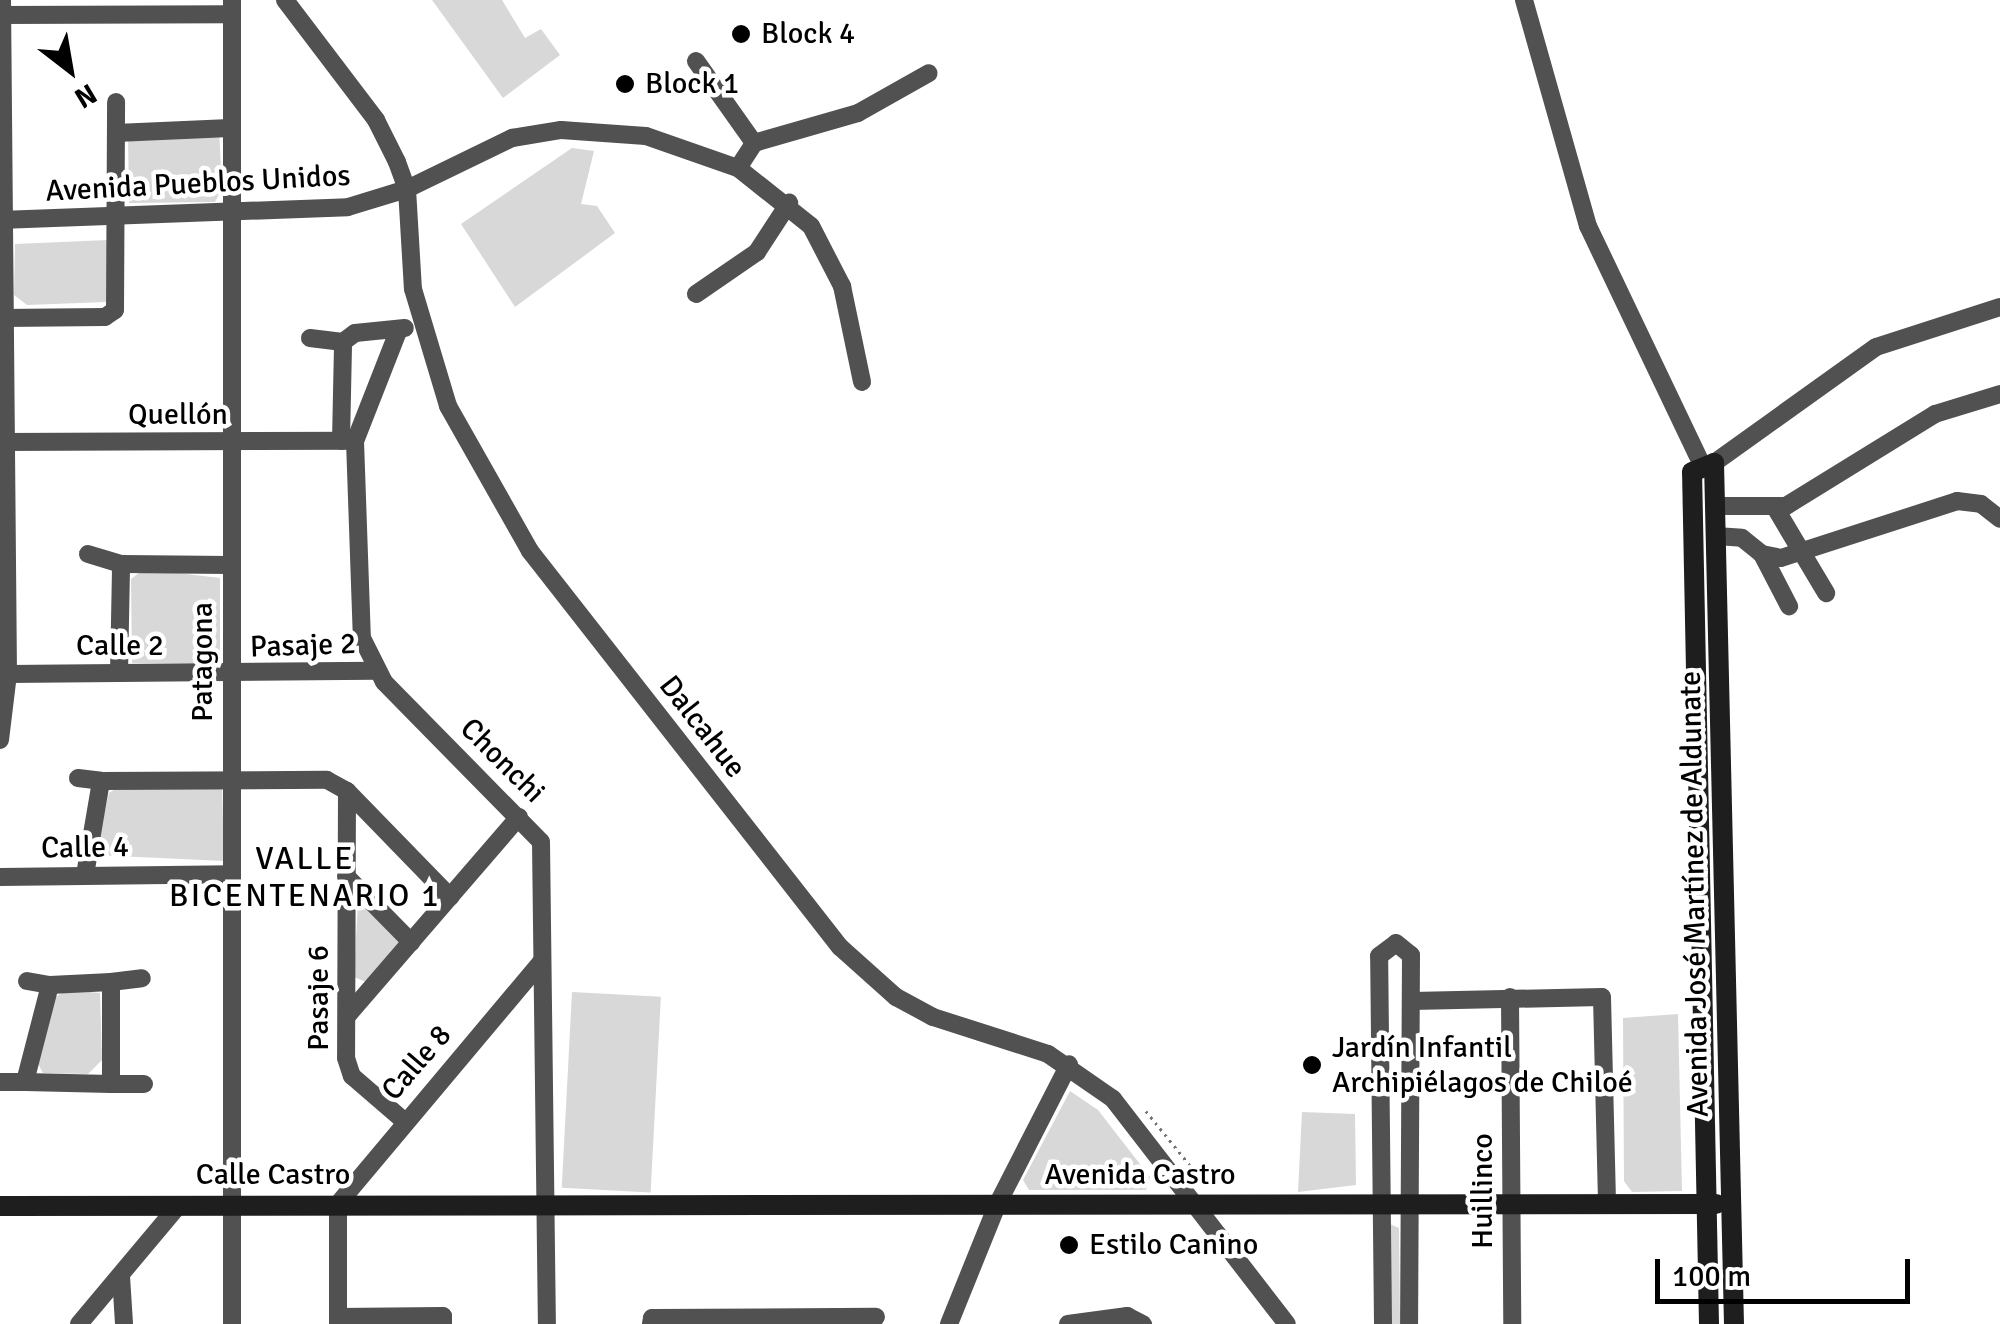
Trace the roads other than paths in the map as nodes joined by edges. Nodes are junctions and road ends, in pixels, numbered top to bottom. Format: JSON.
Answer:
{"nodes":[{"id":1,"x":284,"y":0,"type":"edge"},
{"id":2,"x":1524,"y":0,"type":"edge"},
{"id":3,"x":231,"y":7,"type":"edge"},
{"id":4,"x":2,"y":10,"type":"edge"},
{"id":5,"x":696,"y":61,"type":"dead end"},
{"id":6,"x":929,"y":74,"type":"dead end"},
{"id":7,"x":116,"y":102,"type":"dead end"},
{"id":8,"x":230,"y":128,"type":"junction"},
{"id":9,"x":116,"y":132,"type":"junction"},
{"id":10,"x":754,"y":143,"type":"junction"},
{"id":11,"x":738,"y":168,"type":"junction"},
{"id":12,"x":408,"y":189,"type":"junction"},
{"id":13,"x":789,"y":204,"type":"junction"},
{"id":14,"x":230,"y":214,"type":"junction"},
{"id":15,"x":116,"y":216,"type":"junction"},
{"id":16,"x":1,"y":220,"type":"edge"},
{"id":17,"x":696,"y":294,"type":"dead end"},
{"id":18,"x":2000,"y":307,"type":"edge"},
{"id":19,"x":3,"y":318,"type":"junction"},
{"id":20,"x":421,"y":324,"type":"junction"},
{"id":21,"x":399,"y":329,"type":"junction"},
{"id":22,"x":310,"y":338,"type":"dead end"},
{"id":23,"x":344,"y":342,"type":"junction"},
{"id":24,"x":862,"y":382,"type":"dead end"},
{"id":25,"x":2000,"y":394,"type":"edge"},
{"id":26,"x":348,"y":441,"type":"junction"},
{"id":27,"x":1,"y":442,"type":"edge"},
{"id":28,"x":232,"y":443,"type":"junction"},
{"id":29,"x":1703,"y":467,"type":"junction"},
{"id":30,"x":1715,"y":506,"type":"junction"},
{"id":31,"x":1781,"y":508,"type":"junction"},
{"id":32,"x":2000,"y":519,"type":"edge"},
{"id":33,"x":1716,"y":536,"type":"junction"},
{"id":34,"x":1805,"y":550,"type":"junction"},
{"id":35,"x":88,"y":554,"type":"dead end"},
{"id":36,"x":1762,"y":554,"type":"junction"},
{"id":37,"x":121,"y":564,"type":"junction"},
{"id":38,"x":230,"y":565,"type":"junction"},
{"id":39,"x":1826,"y":594,"type":"dead end"},
{"id":40,"x":1789,"y":606,"type":"dead end"},
{"id":41,"x":375,"y":671,"type":"junction"},
{"id":42,"x":119,"y":673,"type":"junction"},
{"id":43,"x":8,"y":674,"type":"junction"},
{"id":44,"x":232,"y":675,"type":"junction"},
{"id":45,"x":0,"y":740,"type":"edge"},
{"id":46,"x":78,"y":778,"type":"dead end"},
{"id":47,"x":101,"y":781,"type":"junction"},
{"id":48,"x":231,"y":781,"type":"junction"},
{"id":49,"x":347,"y":791,"type":"junction"},
{"id":50,"x":520,"y":817,"type":"junction"},
{"id":51,"x":231,"y":874,"type":"junction"},
{"id":52,"x":85,"y":876,"type":"junction"},
{"id":53,"x":346,"y":876,"type":"junction"},
{"id":54,"x":0,"y":877,"type":"edge"},
{"id":55,"x":450,"y":896,"type":"junction"},
{"id":56,"x":411,"y":942,"type":"junction"},
{"id":57,"x":542,"y":961,"type":"junction"},
{"id":58,"x":142,"y":978,"type":"dead end"},
{"id":59,"x":27,"y":981,"type":"dead end"},
{"id":60,"x":111,"y":982,"type":"junction"},
{"id":61,"x":50,"y":985,"type":"junction"},
{"id":62,"x":1510,"y":997,"type":"junction"},
{"id":63,"x":1412,"y":1001,"type":"junction"},
{"id":64,"x":347,"y":1016,"type":"junction"},
{"id":65,"x":1069,"y":1064,"type":"junction"},
{"id":66,"x":0,"y":1082,"type":"edge"},
{"id":67,"x":25,"y":1082,"type":"junction"},
{"id":68,"x":111,"y":1084,"type":"junction"},
{"id":69,"x":144,"y":1084,"type":"dead end"},
{"id":70,"x":403,"y":1120,"type":"junction"},
{"id":71,"x":230,"y":1204,"type":"junction"},
{"id":72,"x":338,"y":1204,"type":"junction"},
{"id":73,"x":1383,"y":1204,"type":"junction"},
{"id":74,"x":1408,"y":1204,"type":"junction"},
{"id":75,"x":1511,"y":1204,"type":"junction"},
{"id":76,"x":1608,"y":1204,"type":"junction"},
{"id":77,"x":1706,"y":1204,"type":"junction"},
{"id":78,"x":1733,"y":1204,"type":"junction"},
{"id":79,"x":1194,"y":1205,"type":"junction"},
{"id":80,"x":0,"y":1206,"type":"edge"},
{"id":81,"x":178,"y":1206,"type":"junction"},
{"id":82,"x":548,"y":1206,"type":"junction"},
{"id":83,"x":997,"y":1206,"type":"junction"},
{"id":84,"x":121,"y":1276,"type":"junction"},
{"id":85,"x":876,"y":1317,"type":"dead end"},
{"id":86,"x":338,"y":1320,"type":"edge"},
{"id":87,"x":651,"y":1321,"type":"edge"},
{"id":88,"x":827,"y":1321,"type":"edge"},
{"id":89,"x":79,"y":1324,"type":"edge"},
{"id":90,"x":124,"y":1324,"type":"edge"},
{"id":91,"x":232,"y":1324,"type":"edge"},
{"id":92,"x":443,"y":1324,"type":"edge"},
{"id":93,"x":547,"y":1324,"type":"edge"},
{"id":94,"x":949,"y":1324,"type":"edge"},
{"id":95,"x":1068,"y":1324,"type":"edge"},
{"id":96,"x":1143,"y":1324,"type":"edge"},
{"id":97,"x":1286,"y":1324,"type":"edge"},
{"id":98,"x":1383,"y":1324,"type":"edge"},
{"id":99,"x":1409,"y":1324,"type":"edge"},
{"id":100,"x":1512,"y":1324,"type":"edge"},
{"id":101,"x":1709,"y":1324,"type":"edge"},
{"id":102,"x":1734,"y":1324,"type":"edge"}],
"edges":[{"from":1,"to":12,"type":"street","name":"Dalcahue"},
{"from":2,"to":29,"type":"street"},
{"from":3,"to":4,"type":"street"},
{"from":3,"to":8,"type":"street","name":"Patagona"},
{"from":4,"to":16,"type":"street"},
{"from":5,"to":10,"type":"street"},
{"from":6,"to":10,"type":"street"},
{"from":7,"to":9,"type":"street"},
{"from":8,"to":9,"type":"street"},
{"from":8,"to":14,"type":"street","name":"Patagona"},
{"from":9,"to":15,"type":"street"},
{"from":10,"to":11,"type":"street"},
{"from":11,"to":12,"type":"street","name":"Avenida Pueblos Unidos"},
{"from":11,"to":13,"type":"street","name":"Avenida Pueblos Unidos"},
{"from":12,"to":14,"type":"street","name":"Avenida Pueblos Unidos"},
{"from":12,"to":20,"type":"street","name":"Dalcahue"},
{"from":13,"to":17,"type":"street"},
{"from":13,"to":24,"type":"street","name":"Avenida Pueblos Unidos"},
{"from":14,"to":15,"type":"street","name":"Avenida Pueblos Unidos"},
{"from":14,"to":28,"type":"street","name":"Patagona"},
{"from":15,"to":16,"type":"street","name":"Avenida Pueblos Unidos"},
{"from":15,"to":19,"type":"street"},
{"from":16,"to":19,"type":"street"},
{"from":18,"to":29,"type":"street"},
{"from":19,"to":27,"type":"street"},
{"from":20,"to":21,"type":"street"},
{"from":20,"to":65,"type":"street","name":"Dalcahue"},
{"from":21,"to":23,"type":"street"},
{"from":21,"to":26,"type":"street","name":"Chonchi"},
{"from":22,"to":23,"type":"street"},
{"from":23,"to":26,"type":"street"},
{"from":25,"to":31,"type":"street"},
{"from":26,"to":28,"type":"street","name":"Quellón"},
{"from":26,"to":41,"type":"street","name":"Chonchi"},
{"from":27,"to":28,"type":"street","name":"Quellón"},
{"from":27,"to":43,"type":"street"},
{"from":28,"to":38,"type":"street","name":"Patagona"},
{"from":29,"to":30,"type":"street","name":"Avenida José Martínez de Aldunate"},
{"from":29,"to":77,"type":"street","name":"Avenida José Martínez de Aldunate"},
{"from":30,"to":31,"type":"street"},
{"from":30,"to":33,"type":"street","name":"Avenida José Martínez de Aldunate"},
{"from":31,"to":34,"type":"street"},
{"from":32,"to":34,"type":"street"},
{"from":33,"to":36,"type":"street"},
{"from":33,"to":78,"type":"street","name":"Avenida José Martínez de Aldunate"},
{"from":34,"to":36,"type":"street"},
{"from":34,"to":39,"type":"street"},
{"from":35,"to":37,"type":"street"},
{"from":36,"to":40,"type":"street"},
{"from":37,"to":38,"type":"street"},
{"from":37,"to":42,"type":"street"},
{"from":38,"to":44,"type":"street","name":"Patagona"},
{"from":41,"to":44,"type":"street","name":"Pasaje 2"},
{"from":41,"to":50,"type":"street","name":"Chonchi"},
{"from":42,"to":43,"type":"street","name":"Calle 2"},
{"from":42,"to":44,"type":"street","name":"Calle 2"},
{"from":43,"to":45,"type":"street"},
{"from":44,"to":48,"type":"street","name":"Patagona"},
{"from":46,"to":47,"type":"street"},
{"from":47,"to":48,"type":"street"},
{"from":47,"to":52,"type":"street"},
{"from":48,"to":49,"type":"street"},
{"from":48,"to":51,"type":"street","name":"Patagona"},
{"from":49,"to":53,"type":"street","name":"Pasaje 6"},
{"from":49,"to":55,"type":"street"},
{"from":50,"to":55,"type":"street"},
{"from":50,"to":57,"type":"street","name":"Chonchi"},
{"from":51,"to":52,"type":"street","name":"Calle 4"},
{"from":51,"to":71,"type":"street","name":"Patagona"},
{"from":52,"to":54,"type":"street","name":"Calle 4"},
{"from":53,"to":56,"type":"street"},
{"from":53,"to":64,"type":"street","name":"Pasaje 6"},
{"from":55,"to":56,"type":"street"},
{"from":56,"to":64,"type":"street"},
{"from":57,"to":70,"type":"street","name":"Calle 8"},
{"from":57,"to":82,"type":"street","name":"Chonchi"},
{"from":58,"to":60,"type":"street"},
{"from":59,"to":61,"type":"street"},
{"from":60,"to":61,"type":"street"},
{"from":60,"to":68,"type":"street"},
{"from":61,"to":67,"type":"street"},
{"from":62,"to":63,"type":"street"},
{"from":62,"to":75,"type":"street","name":"Huillinco"},
{"from":62,"to":76,"type":"street"},
{"from":63,"to":73,"type":"street"},
{"from":63,"to":74,"type":"street"},
{"from":64,"to":70,"type":"street","name":"Pasaje 6"},
{"from":65,"to":79,"type":"street","name":"Dalcahue"},
{"from":65,"to":83,"type":"street"},
{"from":66,"to":67,"type":"street"},
{"from":67,"to":68,"type":"street"},
{"from":68,"to":69,"type":"street"},
{"from":70,"to":72,"type":"street","name":"Calle 8"},
{"from":71,"to":72,"type":"street","name":"Calle Castro"},
{"from":71,"to":81,"type":"street","name":"Calle Castro"},
{"from":71,"to":91,"type":"street","name":"Patagona"},
{"from":72,"to":82,"type":"street","name":"Calle Castro"},
{"from":72,"to":86,"type":"street"},
{"from":73,"to":74,"type":"street","name":"Avenida Castro"},
{"from":73,"to":79,"type":"street","name":"Avenida Castro"},
{"from":73,"to":98,"type":"street"},
{"from":74,"to":75,"type":"street","name":"Avenida Castro"},
{"from":74,"to":99,"type":"street"},
{"from":75,"to":76,"type":"street","name":"Avenida Castro"},
{"from":75,"to":100,"type":"street","name":"Huillinco"},
{"from":76,"to":77,"type":"street","name":"Avenida Castro"},
{"from":77,"to":78,"type":"street","name":"Avenida Castro"},
{"from":77,"to":101,"type":"street","name":"Avenida José Martínez de Aldunate"},
{"from":78,"to":102,"type":"street","name":"Avenida José Martínez de Aldunate"},
{"from":79,"to":83,"type":"street","name":"Avenida Castro"},
{"from":79,"to":97,"type":"street","name":"Dalcahue"},
{"from":80,"to":81,"type":"street","name":"Calle Castro"},
{"from":81,"to":84,"type":"street"},
{"from":82,"to":83,"type":"street","name":"Avenida Castro"},
{"from":82,"to":93,"type":"street","name":"Chonchi"},
{"from":83,"to":94,"type":"street"},
{"from":84,"to":89,"type":"street"},
{"from":84,"to":90,"type":"street"},
{"from":85,"to":88,"type":"street"},
{"from":86,"to":92,"type":"street"},
{"from":87,"to":88,"type":"street"},
{"from":95,"to":96,"type":"street"}]}
